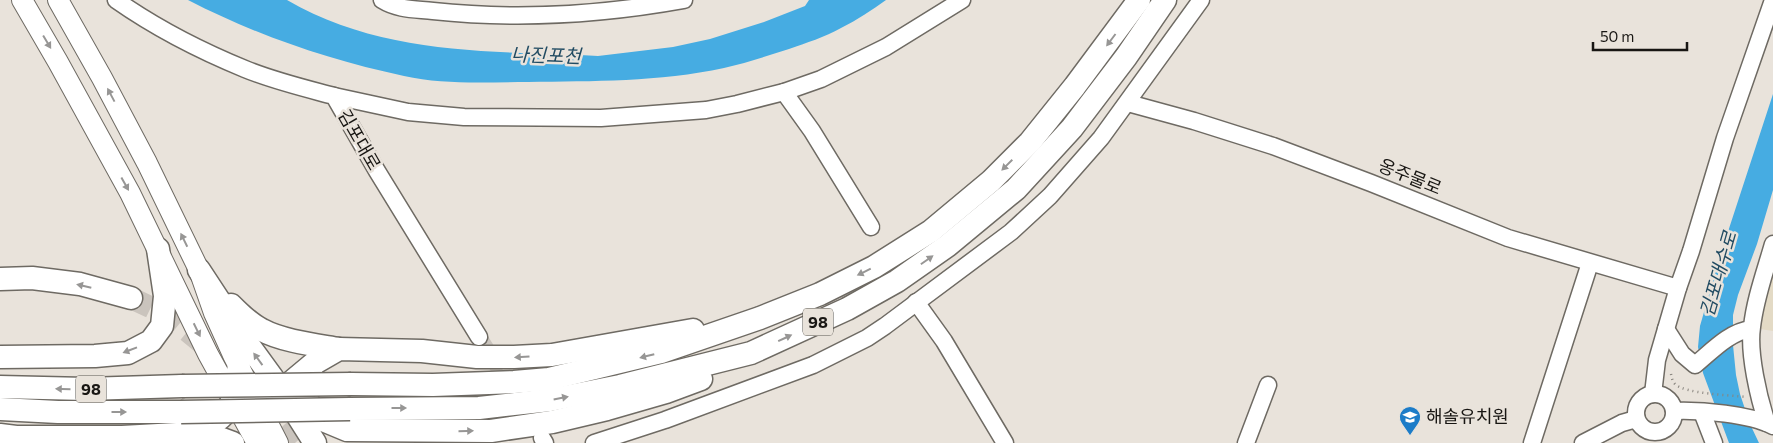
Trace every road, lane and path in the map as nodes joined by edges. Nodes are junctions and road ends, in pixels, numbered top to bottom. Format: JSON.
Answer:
{"nodes":[{"id":1,"x":22,"y":0,"type":"edge"},
{"id":2,"x":58,"y":0,"type":"edge"},
{"id":3,"x":116,"y":0,"type":"edge"},
{"id":4,"x":382,"y":0,"type":"edge"},
{"id":5,"x":684,"y":0,"type":"edge"},
{"id":6,"x":962,"y":0,"type":"edge"},
{"id":7,"x":1139,"y":0,"type":"edge"},
{"id":8,"x":1165,"y":0,"type":"edge"},
{"id":9,"x":1201,"y":0,"type":"edge"},
{"id":10,"x":1773,"y":0,"type":"edge"},
{"id":11,"x":130,"y":6,"type":"edge"},
{"id":12,"x":574,"y":7,"type":"edge"},
{"id":13,"x":784,"y":92,"type":"junction"},
{"id":14,"x":334,"y":96,"type":"junction"},
{"id":15,"x":1128,"y":103,"type":"junction"},
{"id":16,"x":871,"y":227,"type":"dead end"},
{"id":17,"x":1773,"y":244,"type":"edge"},
{"id":18,"x":158,"y":249,"type":"junction"},
{"id":19,"x":1590,"y":263,"type":"junction"},
{"id":20,"x":199,"y":270,"type":"junction"},
{"id":21,"x":0,"y":279,"type":"edge"},
{"id":22,"x":1678,"y":288,"type":"junction"},
{"id":23,"x":131,"y":298,"type":"tunnel mouth"},
{"id":24,"x":916,"y":302,"type":"junction"},
{"id":25,"x":760,"y":318,"type":"junction"},
{"id":26,"x":1666,"y":329,"type":"junction"},
{"id":27,"x":1746,"y":330,"type":"junction"},
{"id":28,"x":479,"y":337,"type":"tunnel mouth"},
{"id":29,"x":1676,"y":345,"type":"junction"},
{"id":30,"x":339,"y":349,"type":"junction"},
{"id":31,"x":751,"y":354,"type":"junction"},
{"id":32,"x":0,"y":358,"type":"edge"},
{"id":33,"x":313,"y":364,"type":"junction"},
{"id":34,"x":239,"y":366,"type":"junction"},
{"id":35,"x":1268,"y":385,"type":"dead end"},
{"id":36,"x":0,"y":387,"type":"edge"},
{"id":37,"x":282,"y":391,"type":"junction"},
{"id":38,"x":1653,"y":394,"type":"junction"},
{"id":39,"x":1749,"y":398,"type":"dead end"},
{"id":40,"x":233,"y":399,"type":"junction"},
{"id":41,"x":0,"y":409,"type":"edge"},
{"id":42,"x":1674,"y":412,"type":"junction"},
{"id":43,"x":1706,"y":412,"type":"junction"},
{"id":44,"x":265,"y":417,"type":"junction"},
{"id":45,"x":1636,"y":419,"type":"junction"},
{"id":46,"x":1770,"y":424,"type":"edge"},
{"id":47,"x":195,"y":433,"type":"junction"},
{"id":48,"x":0,"y":435,"type":"edge"},
{"id":49,"x":340,"y":437,"type":"edge"},
{"id":50,"x":232,"y":443,"type":"edge"},
{"id":51,"x":257,"y":443,"type":"edge"},
{"id":52,"x":278,"y":443,"type":"edge"},
{"id":53,"x":315,"y":443,"type":"edge"},
{"id":54,"x":594,"y":443,"type":"edge"},
{"id":55,"x":1005,"y":443,"type":"edge"},
{"id":56,"x":1246,"y":443,"type":"edge"},
{"id":57,"x":1532,"y":443,"type":"edge"},
{"id":58,"x":1583,"y":443,"type":"edge"},
{"id":59,"x":1714,"y":443,"type":"edge"}],
"edges":[{"from":1,"to":18,"type":"main road","one_way":true},
{"from":20,"to":2,"type":"main road","one_way":true},
{"from":3,"to":11,"type":"street","name":"김포대로"},
{"from":4,"to":12,"type":"street"},
{"from":5,"to":12,"type":"street"},
{"from":6,"to":13,"type":"street"},
{"from":7,"to":25,"type":"highway","number":"98","one_way":true},
{"from":31,"to":8,"type":"highway","number":"98","one_way":true},
{"from":9,"to":15,"type":"street"},
{"from":10,"to":22,"type":"street"},
{"from":11,"to":14,"type":"street","name":"김포대로"},
{"from":13,"to":14,"type":"street"},
{"from":13,"to":16,"type":"street"},
{"from":14,"to":28,"type":"street","name":"김포대로"},
{"from":15,"to":19,"type":"street","name":"옹주물로"},
{"from":15,"to":24,"type":"street"},
{"from":17,"to":27,"type":"street"},
{"from":18,"to":32,"type":"highway","one_way":true},
{"from":18,"to":40,"type":"main road","one_way":true},
{"from":19,"to":22,"type":"street","name":"옹주물로"},
{"from":19,"to":57,"type":"street"},
{"from":20,"to":30,"type":"highway"},
{"from":20,"to":34,"type":"main road"},
{"from":37,"to":20,"type":"highway","one_way":true},
{"from":23,"to":21,"type":"highway","one_way":true},
{"from":22,"to":26,"type":"street"},
{"from":24,"to":54,"type":"street"},
{"from":24,"to":55,"type":"street"},
{"from":25,"to":30,"type":"highway","one_way":true},
{"from":25,"to":36,"type":"highway","number":"98","one_way":true,"bridge":true},
{"from":26,"to":29,"type":"street"},
{"from":26,"to":38,"type":"street"},
{"from":27,"to":29,"type":"street"},
{"from":27,"to":46,"type":"street"},
{"from":29,"to":39,"type":"path"},
{"from":30,"to":33,"type":"highway"},
{"from":41,"to":31,"type":"highway","number":"98","one_way":true,"bridge":true},
{"from":49,"to":31,"type":"highway","one_way":true},
{"from":33,"to":37,"type":"highway"},
{"from":33,"to":49,"type":"highway"},
{"from":34,"to":40,"type":"highway"},
{"from":34,"to":44,"type":"main road"},
{"from":35,"to":56,"type":"street"},
{"from":37,"to":44,"type":"highway"},
{"from":37,"to":53,"type":"highway"},
{"from":38,"to":42,"type":"street"},
{"from":38,"to":45,"type":"street"},
{"from":40,"to":47,"type":"highway"},
{"from":40,"to":51,"type":"main road"},
{"from":42,"to":43,"type":"street"},
{"from":42,"to":45,"type":"street"},
{"from":43,"to":46,"type":"street"},
{"from":43,"to":59,"type":"street"},
{"from":44,"to":51,"type":"highway"},
{"from":44,"to":52,"type":"main road"},
{"from":45,"to":58,"type":"street"},
{"from":47,"to":48,"type":"highway"},
{"from":47,"to":50,"type":"highway"}]}
